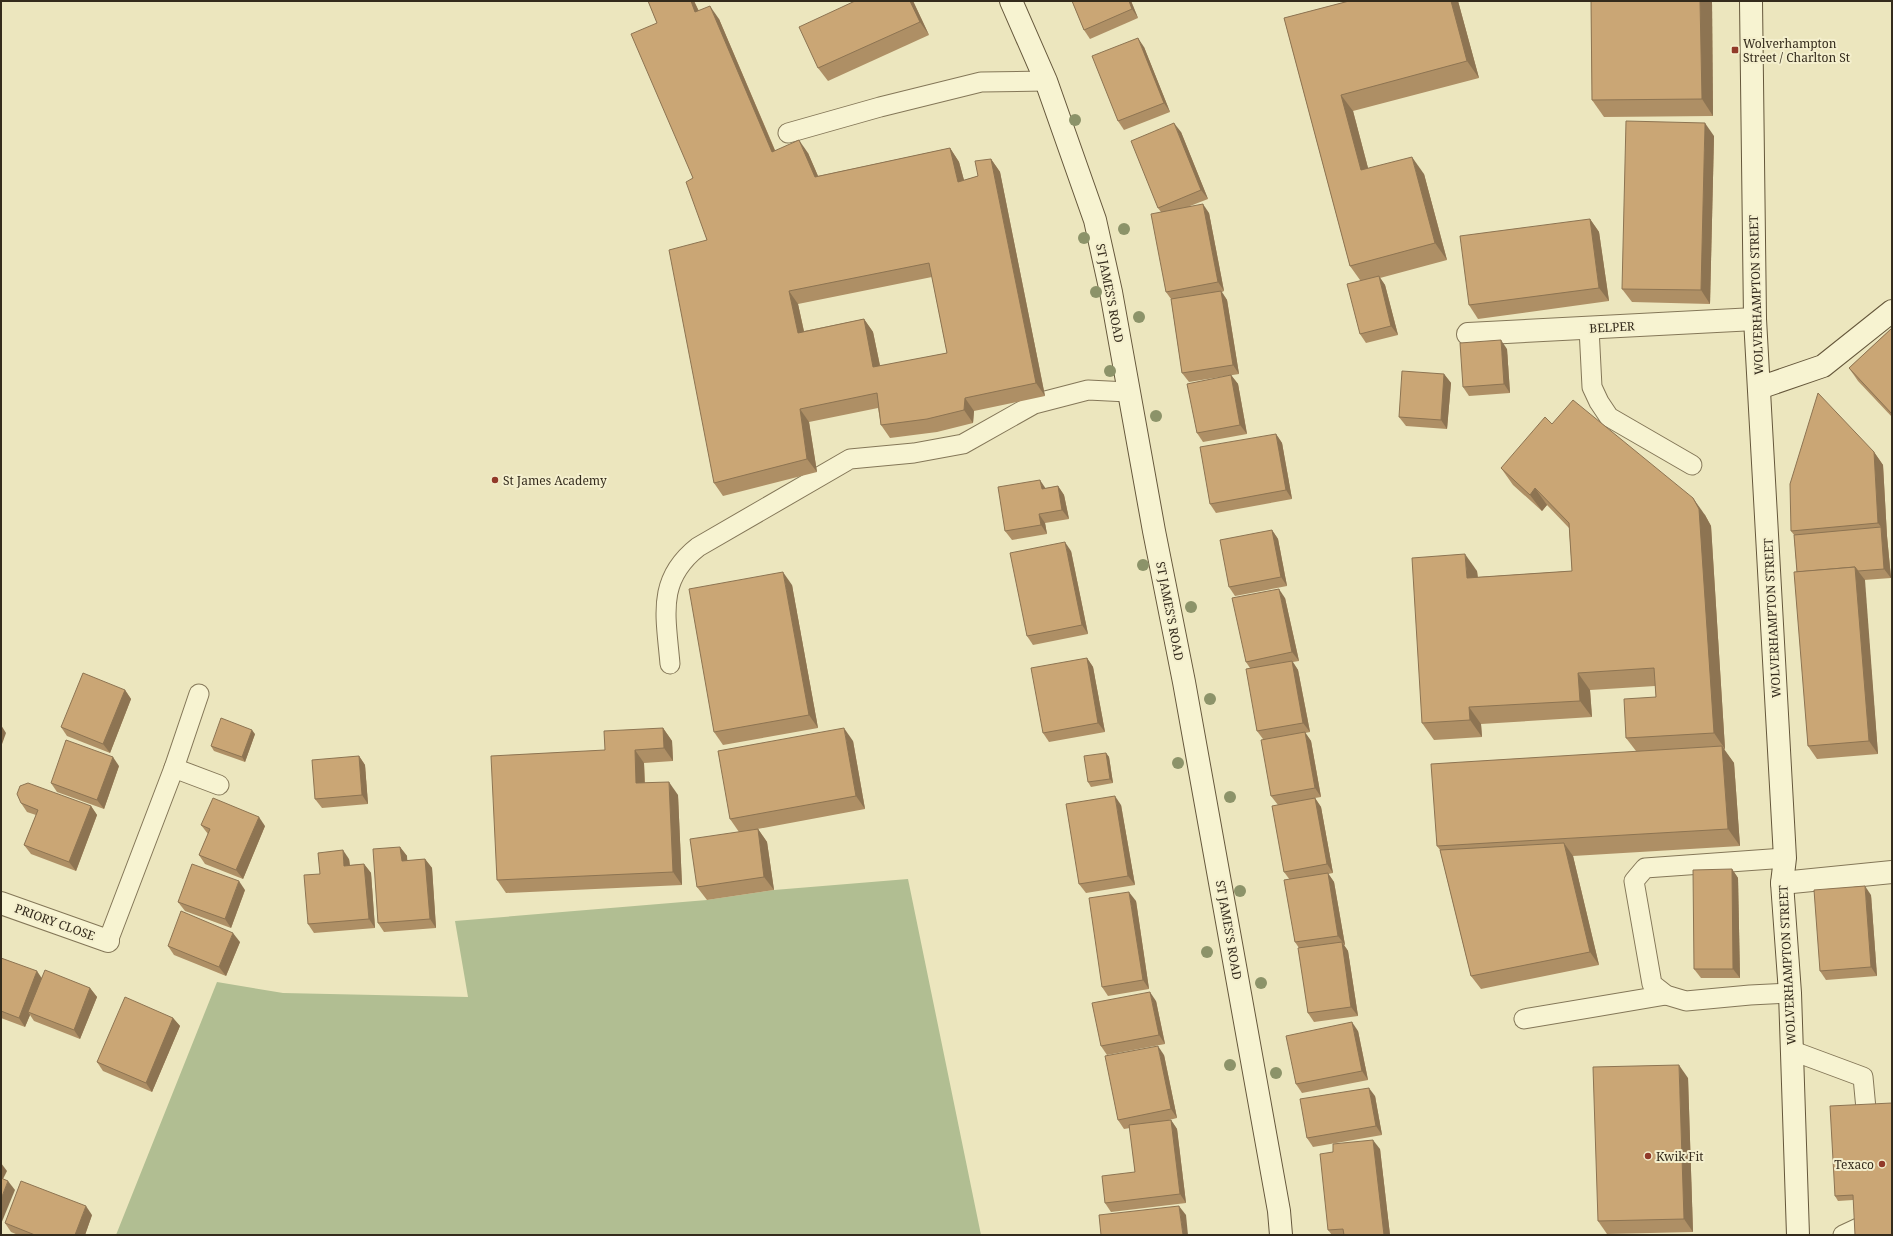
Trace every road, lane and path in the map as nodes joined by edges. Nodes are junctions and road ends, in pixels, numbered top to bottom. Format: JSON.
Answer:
{"nodes":[{"id":1,"x":1011,"y":1,"type":"edge"},
{"id":2,"x":1751,"y":1,"type":"edge"},
{"id":3,"x":1046,"y":81,"type":"junction"},
{"id":4,"x":788,"y":134,"type":"dead end"},
{"id":5,"x":1892,"y":311,"type":"edge"},
{"id":6,"x":1756,"y":319,"type":"junction"},
{"id":7,"x":1589,"y":328,"type":"junction"},
{"id":8,"x":1468,"y":334,"type":"dead end"},
{"id":9,"x":1759,"y":388,"type":"junction"},
{"id":10,"x":1128,"y":392,"type":"junction"},
{"id":11,"x":1692,"y":465,"type":"dead end"},
{"id":12,"x":670,"y":664,"type":"dead end"},
{"id":13,"x":199,"y":694,"type":"dead end"},
{"id":14,"x":174,"y":768,"type":"junction"},
{"id":15,"x":219,"y":785,"type":"dead end"},
{"id":16,"x":1785,"y":858,"type":"junction"},
{"id":17,"x":1892,"y":872,"type":"edge"},
{"id":18,"x":1782,"y":883,"type":"junction"},
{"id":19,"x":1,"y":903,"type":"edge"},
{"id":20,"x":108,"y":941,"type":"joint"},
{"id":21,"x":1790,"y":993,"type":"junction"},
{"id":22,"x":1666,"y":995,"type":"junction"},
{"id":23,"x":1524,"y":1019,"type":"dead end"},
{"id":24,"x":1793,"y":1051,"type":"junction"},
{"id":25,"x":1866,"y":1109,"type":"edge"},
{"id":26,"x":1281,"y":1235,"type":"edge"},
{"id":27,"x":1798,"y":1235,"type":"edge"}],
"edges":[{"from":1,"to":3,"type":"street","name":"ST JAMES'S ROAD"},
{"from":2,"to":6,"type":"street","name":"WOLVERHAMPTON STREET"},
{"from":3,"to":4,"type":"lane"},
{"from":3,"to":10,"type":"street","name":"ST JAMES'S ROAD"},
{"from":5,"to":9,"type":"street"},
{"from":6,"to":7,"type":"street","name":"BELPER"},
{"from":6,"to":9,"type":"street","name":"WOLVERHAMPTON STREET"},
{"from":7,"to":8,"type":"street","name":"BELPER"},
{"from":7,"to":11,"type":"lane"},
{"from":9,"to":16,"type":"street","name":"WOLVERHAMPTON STREET"},
{"from":10,"to":12,"type":"lane"},
{"from":10,"to":26,"type":"street","name":"ST JAMES'S ROAD"},
{"from":13,"to":14,"type":"lane"},
{"from":14,"to":15,"type":"lane"},
{"from":14,"to":20,"type":"lane"},
{"from":16,"to":18,"type":"street","name":"WOLVERHAMPTON STREET"},
{"from":16,"to":22,"type":"lane"},
{"from":17,"to":18,"type":"street"},
{"from":18,"to":21,"type":"street","name":"WOLVERHAMPTON STREET"},
{"from":19,"to":20,"type":"street","name":"PRIORY CLOSE"},
{"from":21,"to":22,"type":"lane"},
{"from":21,"to":24,"type":"street","name":"WOLVERHAMPTON STREET"},
{"from":22,"to":23,"type":"lane"},
{"from":24,"to":25,"type":"lane"},
{"from":24,"to":27,"type":"street","name":"WOLVERHAMPTON STREET"}]}
